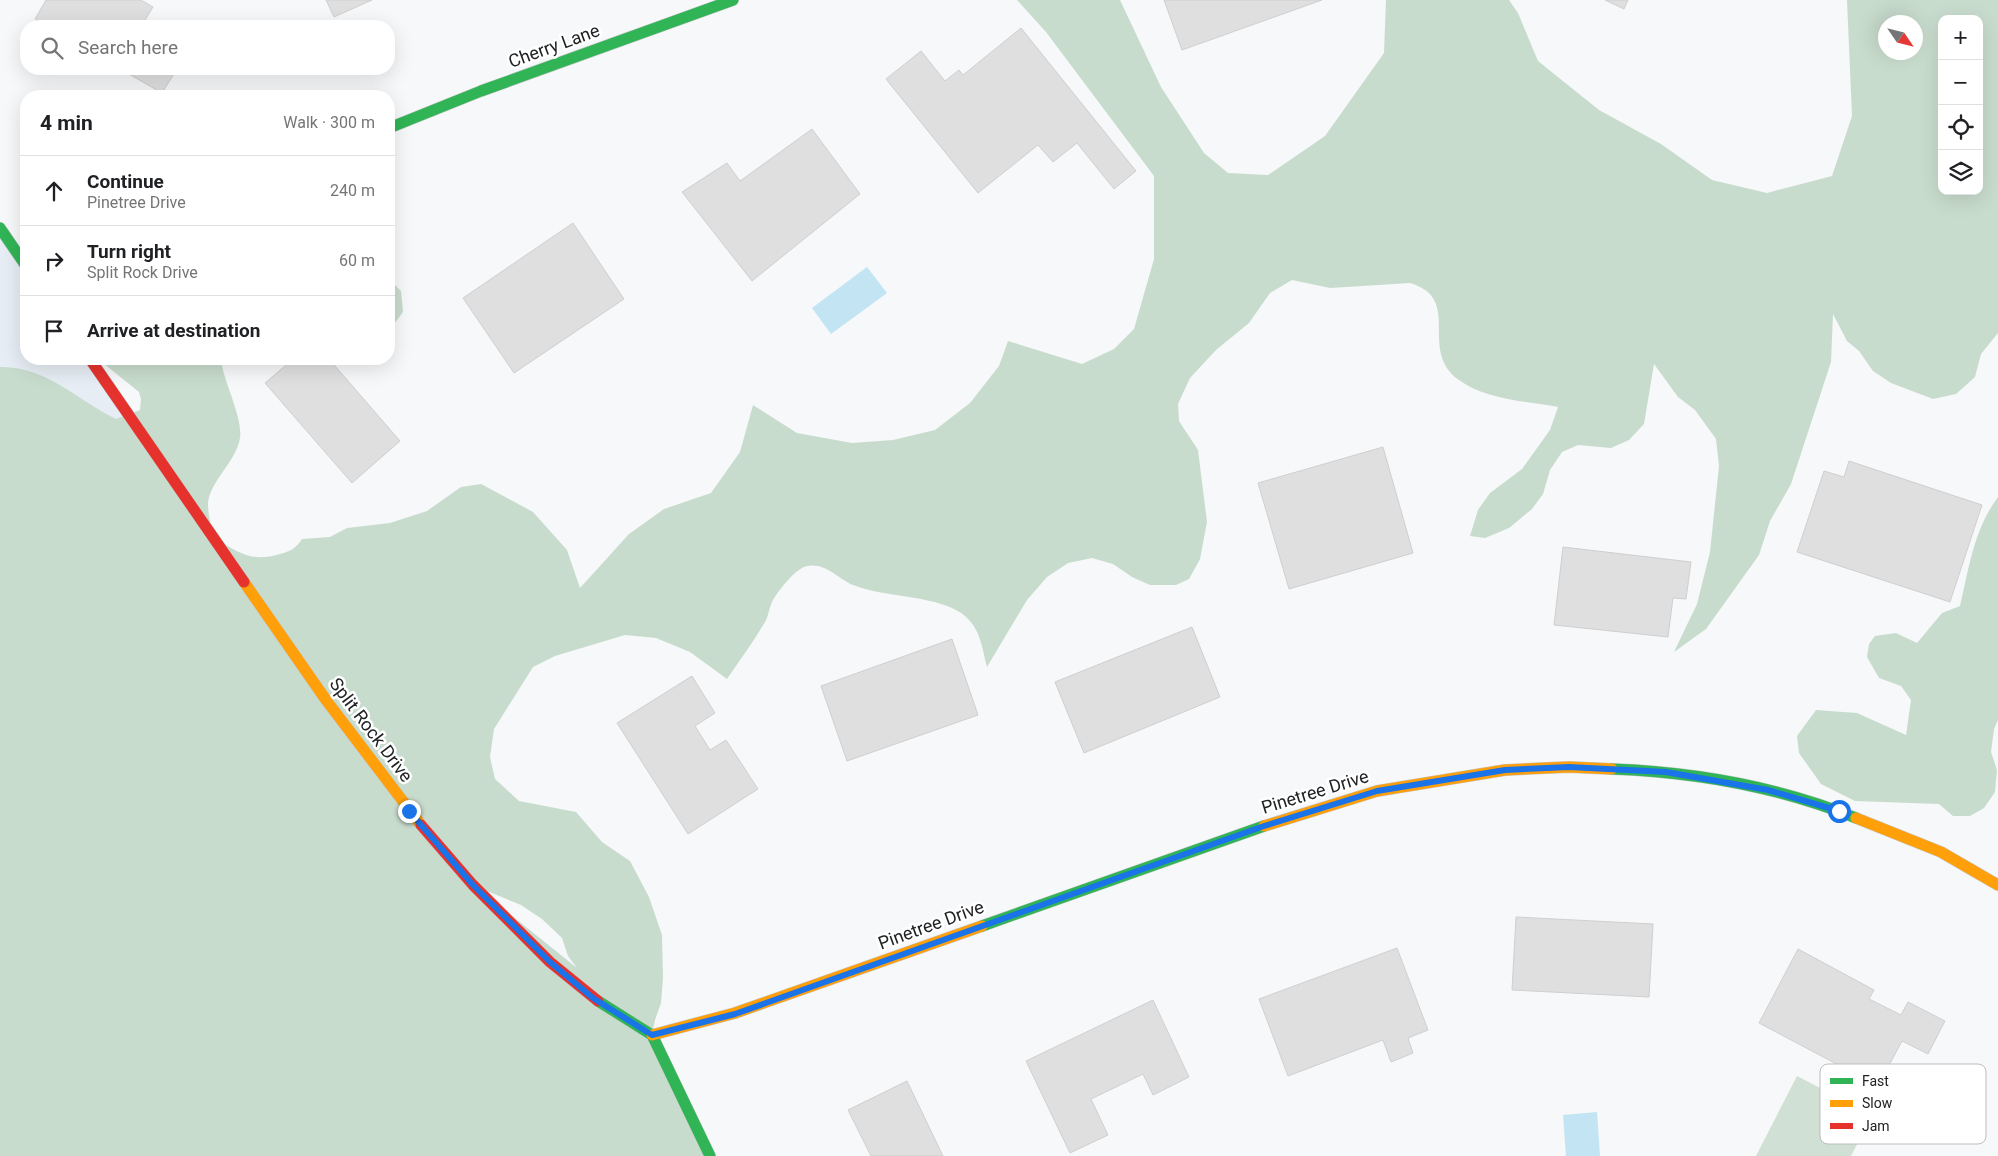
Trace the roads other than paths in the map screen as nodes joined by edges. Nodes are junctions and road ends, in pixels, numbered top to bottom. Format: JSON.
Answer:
{"nodes":[{"id":1,"x":733,"y":0,"type":"edge"},
{"id":2,"x":395,"y":126,"type":"edge"},
{"id":3,"x":0,"y":228,"type":"edge"},
{"id":4,"x":20,"y":257,"type":"edge"},
{"id":5,"x":94,"y":365,"type":"edge"},
{"id":6,"x":1998,"y":885,"type":"edge"},
{"id":7,"x":652,"y":1035,"type":"junction"},
{"id":8,"x":710,"y":1156,"type":"edge"}],
"edges":[{"from":1,"to":2,"type":"street","name":"Cherry Lane"},
{"from":3,"to":4,"type":"street"},
{"from":5,"to":7,"type":"street","name":"Split Rock Drive"},
{"from":6,"to":7,"type":"street","name":"Pinetree Drive"},
{"from":7,"to":8,"type":"street"}]}
